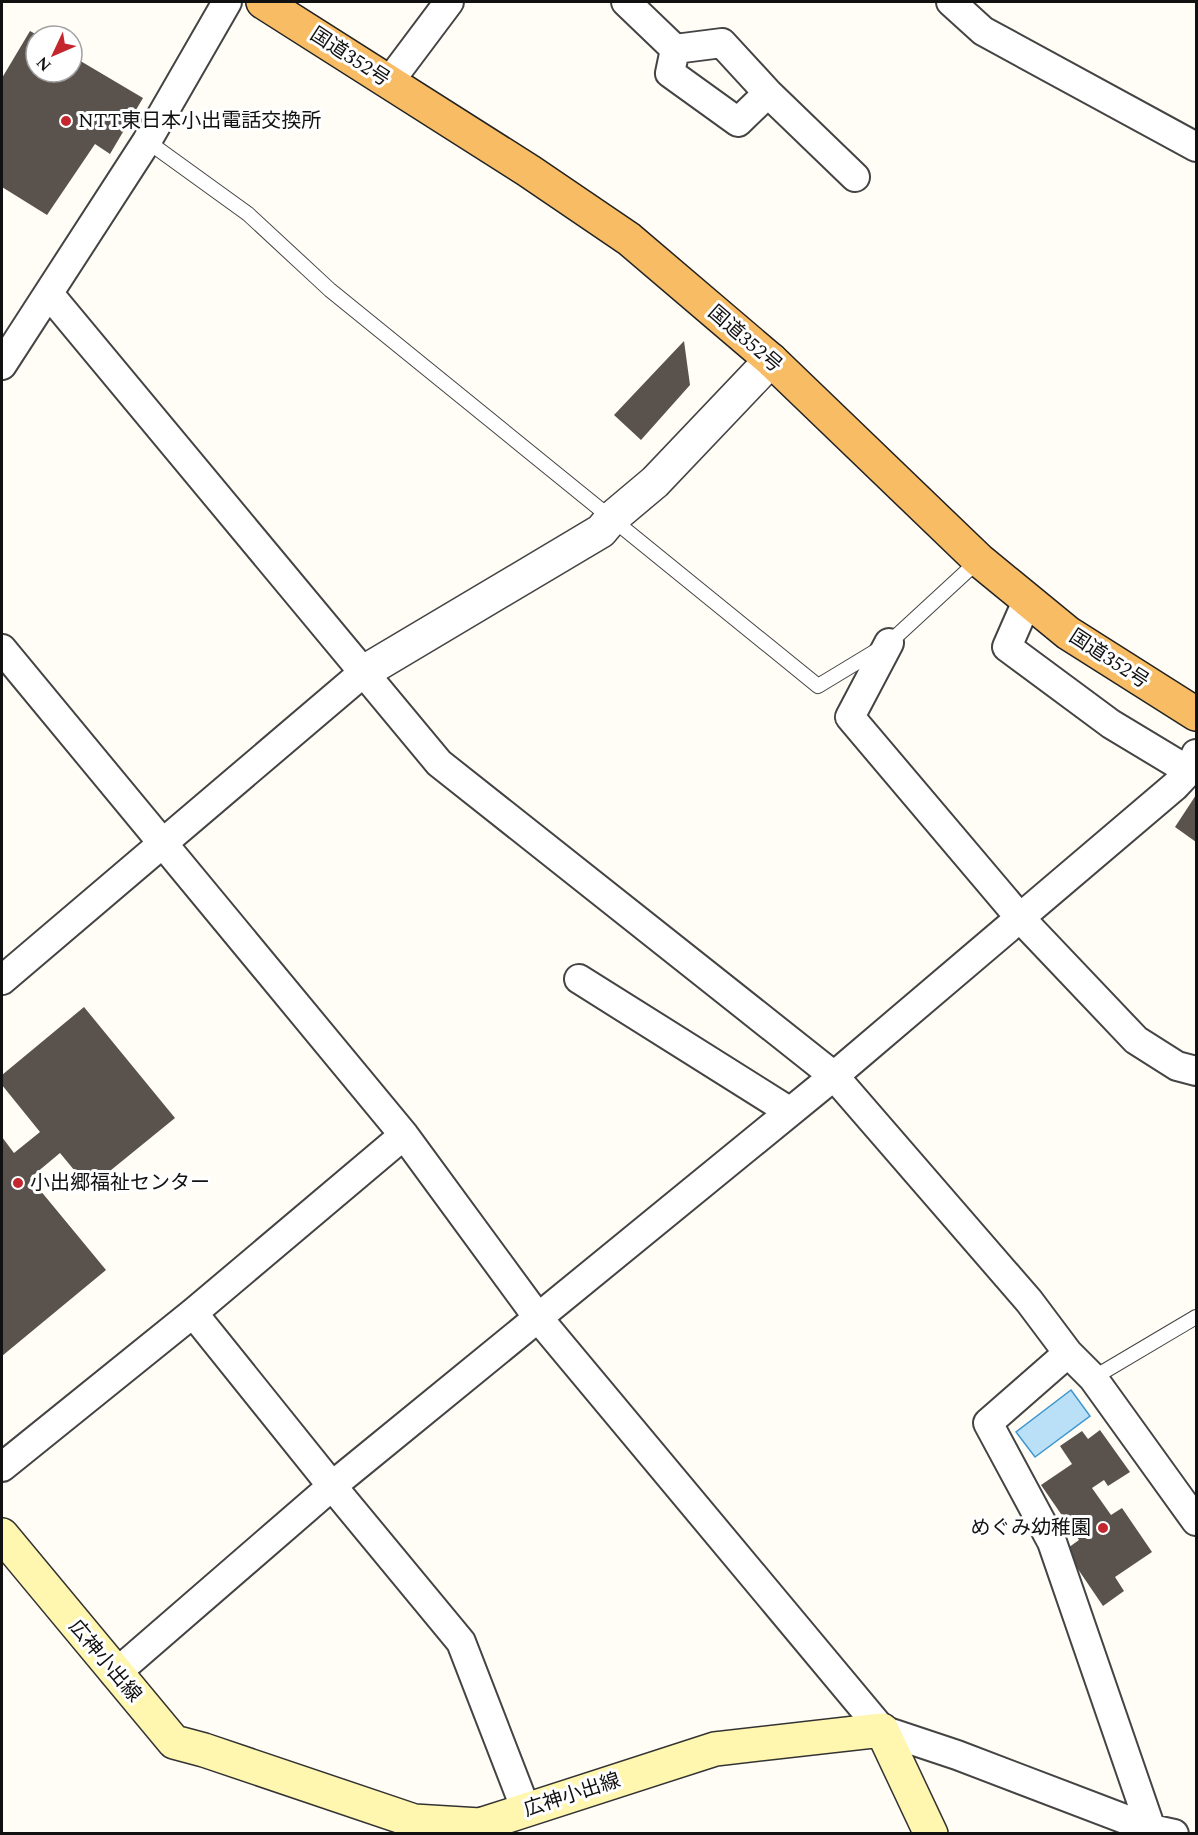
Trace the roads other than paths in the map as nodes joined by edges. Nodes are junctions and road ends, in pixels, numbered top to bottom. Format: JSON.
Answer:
{"nodes":[{"id":1,"x":227,"y":2,"type":"edge"},
{"id":2,"x":263,"y":2,"type":"edge"},
{"id":3,"x":449,"y":2,"type":"edge"},
{"id":4,"x":626,"y":2,"type":"edge"},
{"id":5,"x":951,"y":2,"type":"edge"},
{"id":6,"x":675,"y":49,"type":"junction"},
{"id":7,"x":389,"y":82,"type":"junction"},
{"id":8,"x":768,"y":93,"type":"junction"},
{"id":9,"x":147,"y":141,"type":"junction"},
{"id":10,"x":1197,"y":147,"type":"edge"},
{"id":11,"x":855,"y":177,"type":"dead end"},
{"id":12,"x":49,"y":294,"type":"junction"},
{"id":13,"x":771,"y":360,"type":"junction"},
{"id":14,"x":2,"y":365,"type":"edge"},
{"id":15,"x":612,"y":519,"type":"junction"},
{"id":16,"x":979,"y":560,"type":"junction"},
{"id":17,"x":1028,"y":599,"type":"junction"},
{"id":18,"x":889,"y":644,"type":"junction"},
{"id":19,"x":2,"y":649,"type":"edge"},
{"id":20,"x":364,"y":672,"type":"junction"},
{"id":21,"x":1197,"y":714,"type":"edge"},
{"id":22,"x":1193,"y":763,"type":"edge"},
{"id":23,"x":162,"y":844,"type":"junction"},
{"id":24,"x":1021,"y":919,"type":"junction"},
{"id":25,"x":579,"y":979,"type":"dead end"},
{"id":26,"x":2,"y":980,"type":"edge"},
{"id":27,"x":1197,"y":1071,"type":"edge"},
{"id":28,"x":834,"y":1076,"type":"junction"},
{"id":29,"x":789,"y":1111,"type":"junction"},
{"id":30,"x":404,"y":1135,"type":"junction"},
{"id":31,"x":193,"y":1313,"type":"junction"},
{"id":32,"x":1197,"y":1317,"type":"edge"},
{"id":33,"x":538,"y":1319,"type":"junction"},
{"id":34,"x":1068,"y":1353,"type":"junction"},
{"id":35,"x":1093,"y":1378,"type":"junction"},
{"id":36,"x":2,"y":1467,"type":"edge"},
{"id":37,"x":332,"y":1486,"type":"junction"},
{"id":38,"x":1197,"y":1521,"type":"edge"},
{"id":39,"x":2,"y":1535,"type":"edge"},
{"id":40,"x":115,"y":1674,"type":"junction"},
{"id":41,"x":882,"y":1730,"type":"junction"},
{"id":42,"x":526,"y":1810,"type":"junction"},
{"id":43,"x":1163,"y":1831,"type":"edge"},
{"id":44,"x":931,"y":1833,"type":"edge"}],
"edges":[{"from":1,"to":9,"type":"street"},
{"from":2,"to":7,"type":"highway","name":"国道352号"},
{"from":3,"to":7,"type":"street"},
{"from":4,"to":6,"type":"street"},
{"from":5,"to":10,"type":"street"},
{"from":6,"to":8,"type":"street"},
{"from":6,"to":8,"type":"street"},
{"from":7,"to":13,"type":"highway","name":"国道352号"},
{"from":8,"to":11,"type":"street"},
{"from":9,"to":12,"type":"street"},
{"from":9,"to":15,"type":"lane"},
{"from":12,"to":14,"type":"street"},
{"from":12,"to":20,"type":"street"},
{"from":13,"to":15,"type":"street"},
{"from":13,"to":16,"type":"highway","name":"国道352号"},
{"from":15,"to":18,"type":"lane"},
{"from":15,"to":20,"type":"street"},
{"from":16,"to":17,"type":"highway","name":"国道352号"},
{"from":16,"to":18,"type":"lane"},
{"from":17,"to":21,"type":"highway","name":"国道352号"},
{"from":17,"to":22,"type":"street"},
{"from":18,"to":24,"type":"street"},
{"from":19,"to":23,"type":"street"},
{"from":20,"to":23,"type":"street"},
{"from":20,"to":28,"type":"street"},
{"from":22,"to":24,"type":"street"},
{"from":23,"to":26,"type":"street"},
{"from":23,"to":30,"type":"street"},
{"from":24,"to":27,"type":"street"},
{"from":24,"to":28,"type":"street"},
{"from":25,"to":29,"type":"street"},
{"from":28,"to":29,"type":"street"},
{"from":28,"to":34,"type":"street"},
{"from":29,"to":33,"type":"street"},
{"from":30,"to":31,"type":"street"},
{"from":30,"to":33,"type":"street"},
{"from":31,"to":36,"type":"street"},
{"from":31,"to":37,"type":"street"},
{"from":32,"to":35,"type":"lane"},
{"from":33,"to":37,"type":"street"},
{"from":33,"to":41,"type":"street"},
{"from":34,"to":35,"type":"street"},
{"from":34,"to":43,"type":"street"},
{"from":35,"to":38,"type":"street"},
{"from":37,"to":40,"type":"street"},
{"from":37,"to":42,"type":"street"},
{"from":39,"to":40,"type":"main road","name":"広神小出線"},
{"from":40,"to":42,"type":"main road","name":"広神小出線"},
{"from":41,"to":42,"type":"main road","name":"広神小出線"},
{"from":41,"to":43,"type":"street"},
{"from":41,"to":44,"type":"main road"}]}
